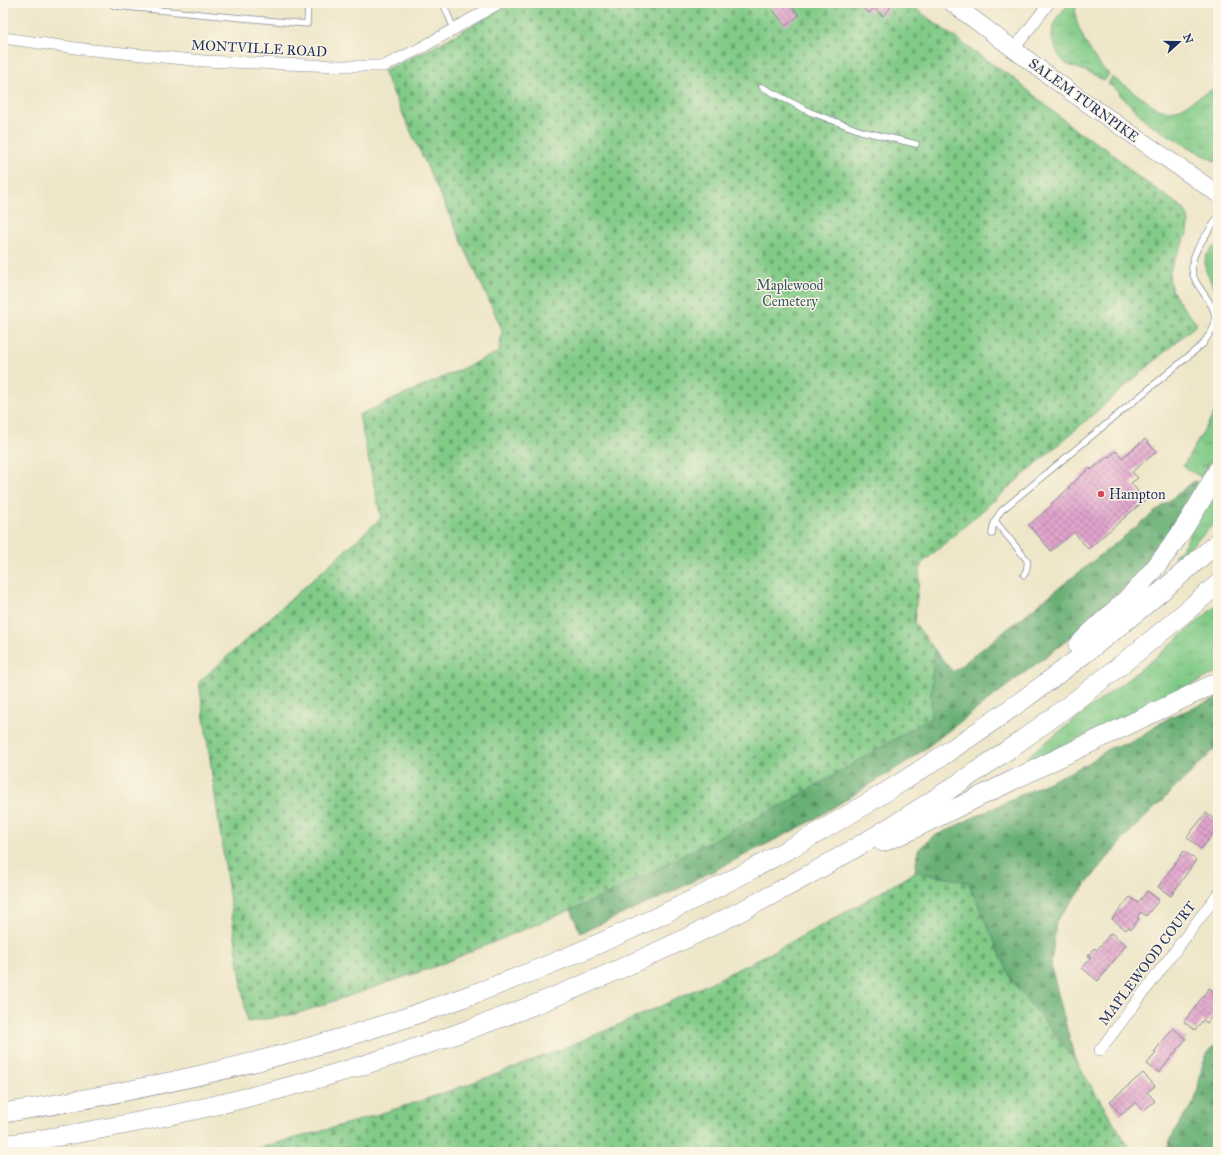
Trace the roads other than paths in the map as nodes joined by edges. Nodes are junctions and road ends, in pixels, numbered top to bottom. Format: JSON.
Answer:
{"nodes":[{"id":1,"x":111,"y":3,"type":"edge"},
{"id":2,"x":308,"y":3,"type":"edge"},
{"id":3,"x":443,"y":3,"type":"edge"},
{"id":4,"x":499,"y":3,"type":"edge"},
{"id":5,"x":952,"y":3,"type":"edge"},
{"id":6,"x":1048,"y":3,"type":"edge"},
{"id":7,"x":454,"y":28,"type":"junction"},
{"id":8,"x":3,"y":38,"type":"edge"},
{"id":9,"x":1014,"y":49,"type":"junction"},
{"id":10,"x":762,"y":87,"type":"dead end"},
{"id":11,"x":916,"y":144,"type":"dead end"},
{"id":12,"x":1218,"y":194,"type":"edge"},
{"id":13,"x":1218,"y":216,"type":"edge"},
{"id":14,"x":1218,"y":470,"type":"edge"},
{"id":15,"x":995,"y":521,"type":"junction"},
{"id":16,"x":992,"y":534,"type":"dead end"},
{"id":17,"x":1218,"y":542,"type":"edge"},
{"id":18,"x":1024,"y":575,"type":"dead end"},
{"id":19,"x":1218,"y":584,"type":"edge"},
{"id":20,"x":1056,"y":675,"type":"junction"},
{"id":21,"x":1218,"y":682,"type":"edge"},
{"id":22,"x":849,"y":852,"type":"junction"},
{"id":23,"x":1218,"y":894,"type":"edge"},
{"id":24,"x":1100,"y":1050,"type":"dead end"},
{"id":25,"x":3,"y":1112,"type":"edge"},
{"id":26,"x":3,"y":1145,"type":"edge"}],
"edges":[{"from":1,"to":2,"type":"lane"},
{"from":3,"to":7,"type":"lane"},
{"from":4,"to":7,"type":"street","name":"MONTVILLE ROAD"},
{"from":5,"to":9,"type":"main road","name":"SALEM TURNPIKE"},
{"from":6,"to":9,"type":"street"},
{"from":7,"to":8,"type":"street","name":"MONTVILLE ROAD"},
{"from":9,"to":12,"type":"main road","name":"SALEM TURNPIKE"},
{"from":10,"to":11,"type":"lane"},
{"from":13,"to":15,"type":"lane"},
{"from":14,"to":20,"type":"highway"},
{"from":15,"to":16,"type":"lane"},
{"from":15,"to":18,"type":"lane"},
{"from":17,"to":20,"type":"highway"},
{"from":19,"to":22,"type":"highway"},
{"from":20,"to":25,"type":"highway"},
{"from":21,"to":22,"type":"highway"},
{"from":22,"to":26,"type":"highway"},
{"from":23,"to":24,"type":"street","name":"MAPLEWOOD COURT"}]}
